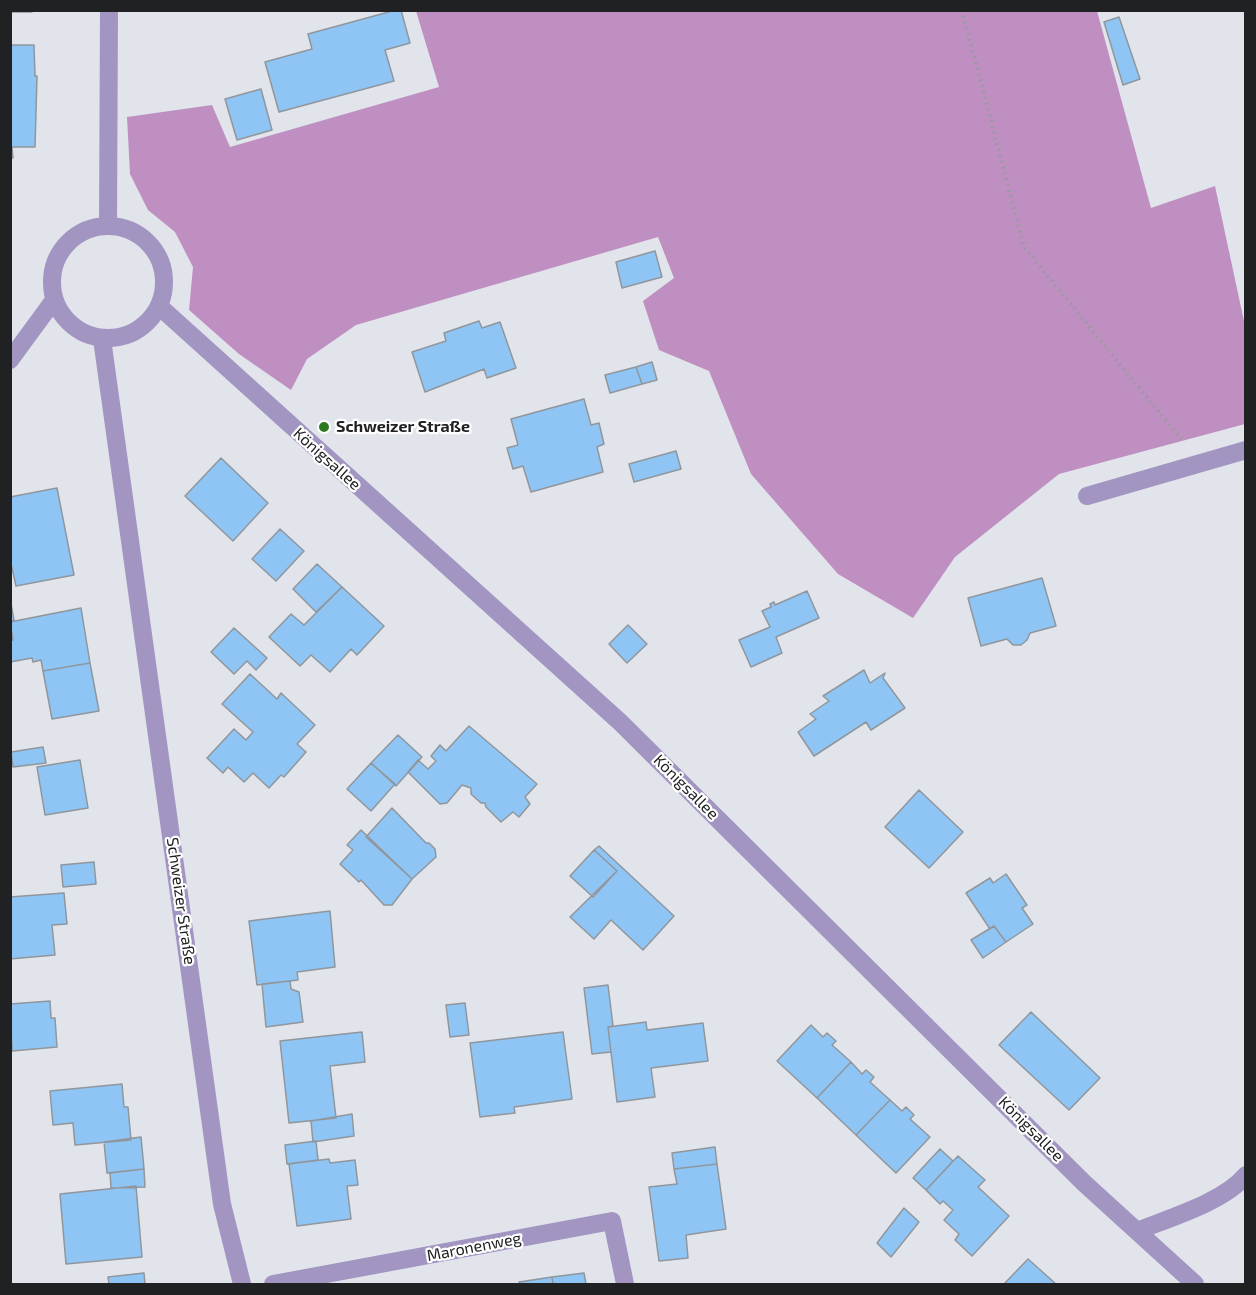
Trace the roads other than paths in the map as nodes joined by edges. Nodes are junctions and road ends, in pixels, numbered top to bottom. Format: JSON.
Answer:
{"nodes":[{"id":1,"x":109,"y":10,"type":"edge"},
{"id":2,"x":108,"y":226,"type":"junction"},
{"id":3,"x":54,"y":300,"type":"junction"},
{"id":4,"x":160,"y":307,"type":"junction"},
{"id":5,"x":102,"y":339,"type":"junction"},
{"id":6,"x":10,"y":360,"type":"edge"},
{"id":7,"x":1245,"y":450,"type":"edge"},
{"id":8,"x":1087,"y":496,"type":"dead end"},
{"id":9,"x":1245,"y":1175,"type":"edge"},
{"id":10,"x":1137,"y":1231,"type":"junction"},
{"id":11,"x":242,"y":1284,"type":"edge"},
{"id":12,"x":273,"y":1284,"type":"edge"},
{"id":13,"x":625,"y":1284,"type":"edge"},
{"id":14,"x":1195,"y":1284,"type":"edge"}],
"edges":[{"from":1,"to":2,"type":"street"},
{"from":2,"to":3,"type":"street"},
{"from":2,"to":4,"type":"street"},
{"from":3,"to":5,"type":"street"},
{"from":3,"to":6,"type":"street"},
{"from":4,"to":5,"type":"street"},
{"from":4,"to":10,"type":"street","name":"Königsallee"},
{"from":5,"to":11,"type":"street","name":"Schweizer Straße"},
{"from":7,"to":8,"type":"street"},
{"from":9,"to":10,"type":"street"},
{"from":10,"to":14,"type":"street","name":"Königsallee"},
{"from":12,"to":13,"type":"street","name":"Maronenweg"}]}
